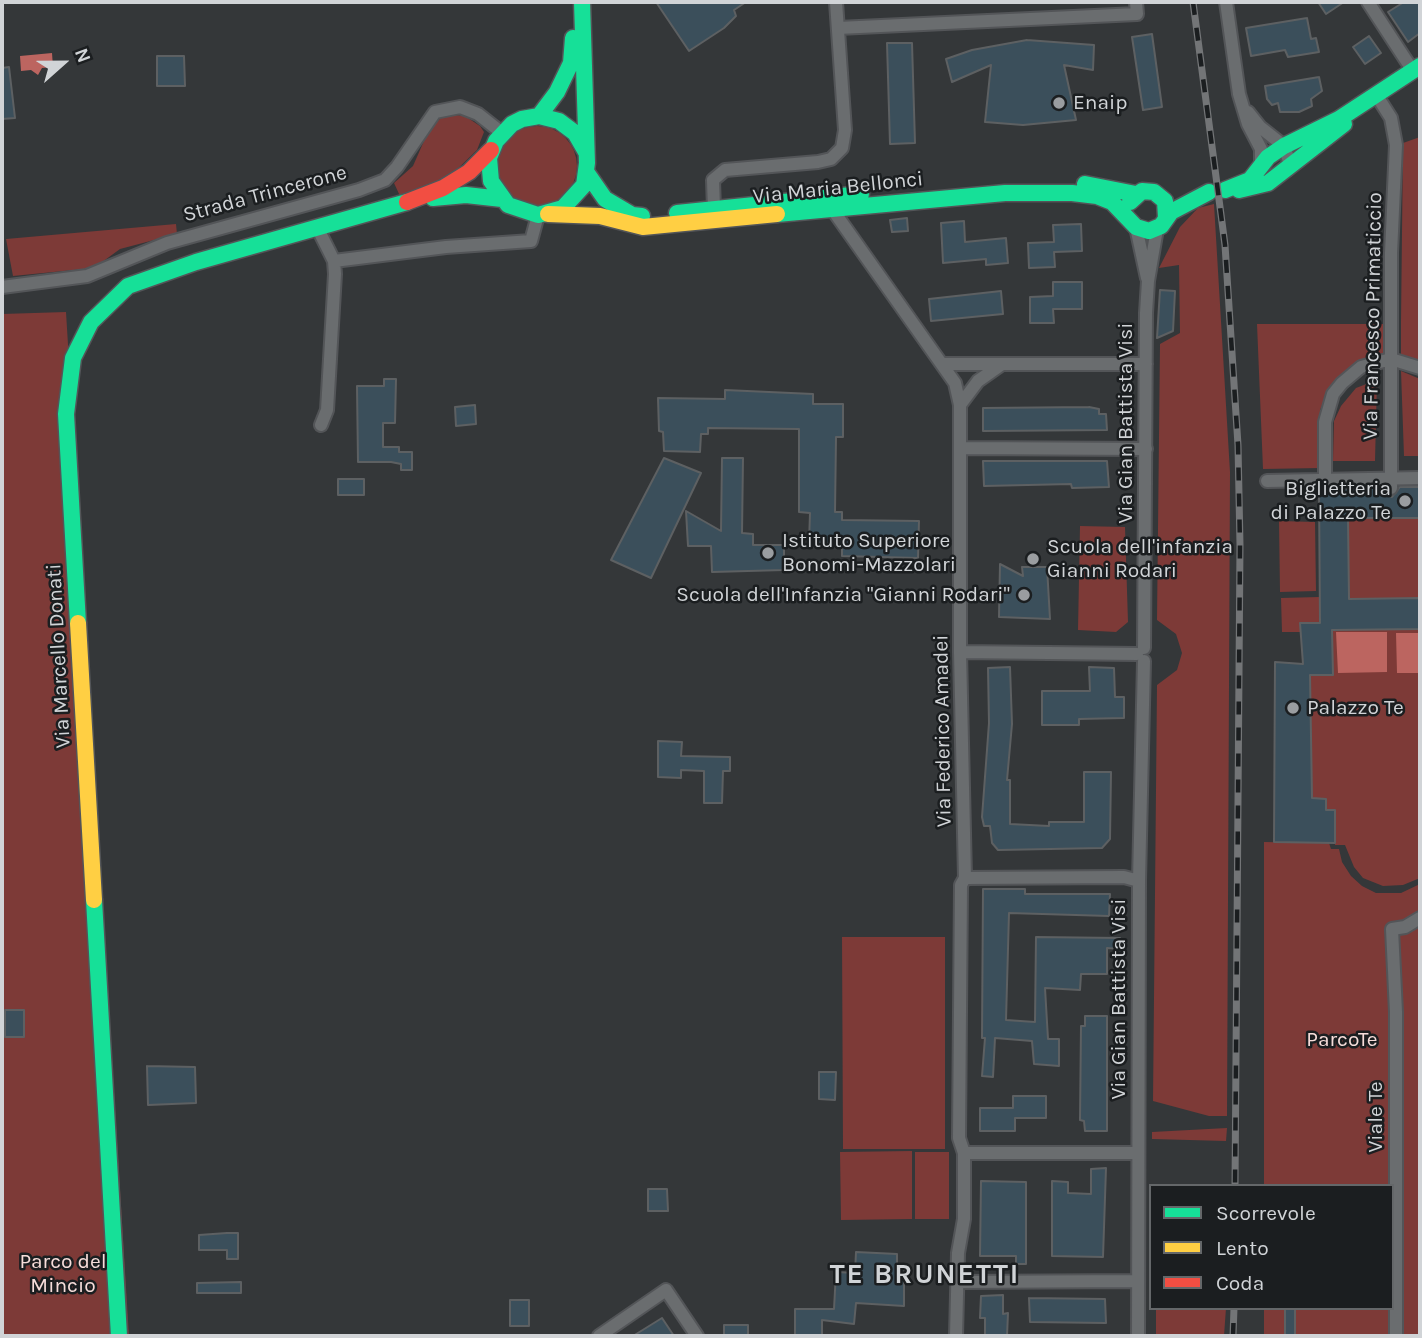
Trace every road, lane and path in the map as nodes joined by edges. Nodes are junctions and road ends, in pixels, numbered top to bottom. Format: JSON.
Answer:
{"nodes":[{"id":1,"x":572,"y":2,"type":"edge"},
{"id":2,"x":582,"y":2,"type":"edge"},
{"id":3,"x":836,"y":2,"type":"edge"},
{"id":4,"x":1136,"y":2,"type":"edge"},
{"id":5,"x":1226,"y":2,"type":"edge"},
{"id":6,"x":1368,"y":2,"type":"edge"},
{"id":7,"x":838,"y":28,"type":"junction"},
{"id":8,"x":1417,"y":69,"type":"edge"},
{"id":9,"x":1377,"y":96,"type":"junction"},
{"id":10,"x":1242,"y":103,"type":"junction"},
{"id":11,"x":539,"y":116,"type":"junction"},
{"id":12,"x":502,"y":132,"type":"junction"},
{"id":13,"x":1258,"y":141,"type":"junction"},
{"id":14,"x":1280,"y":142,"type":"junction"},
{"id":15,"x":1322,"y":143,"type":"junction"},
{"id":16,"x":491,"y":150,"type":"junction"},
{"id":17,"x":586,"y":152,"type":"junction"},
{"id":18,"x":1261,"y":165,"type":"junction"},
{"id":19,"x":1287,"y":170,"type":"junction"},
{"id":20,"x":587,"y":173,"type":"junction"},
{"id":21,"x":1136,"y":194,"type":"junction"},
{"id":22,"x":1162,"y":197,"type":"junction"},
{"id":23,"x":502,"y":199,"type":"junction"},
{"id":24,"x":789,"y":200,"type":"junction"},
{"id":25,"x":408,"y":202,"type":"junction"},
{"id":26,"x":714,"y":209,"type":"junction"},
{"id":27,"x":834,"y":209,"type":"junction"},
{"id":28,"x":543,"y":215,"type":"junction"},
{"id":29,"x":1132,"y":221,"type":"junction"},
{"id":30,"x":1162,"y":223,"type":"junction"},
{"id":31,"x":318,"y":229,"type":"junction"},
{"id":32,"x":334,"y":261,"type":"junction"},
{"id":33,"x":1147,"y":281,"type":"junction"},
{"id":34,"x":2,"y":287,"type":"edge"},
{"id":35,"x":1391,"y":359,"type":"junction"},
{"id":36,"x":1002,"y":363,"type":"junction"},
{"id":37,"x":942,"y":364,"type":"junction"},
{"id":38,"x":1146,"y":364,"type":"junction"},
{"id":39,"x":1420,"y":368,"type":"edge"},
{"id":40,"x":960,"y":405,"type":"junction"},
{"id":41,"x":321,"y":425,"type":"dead end"},
{"id":42,"x":960,"y":448,"type":"junction"},
{"id":43,"x":1146,"y":449,"type":"junction"},
{"id":44,"x":1420,"y":478,"type":"edge"},
{"id":45,"x":1325,"y":479,"type":"junction"},
{"id":46,"x":1267,"y":481,"type":"dead end"},
{"id":47,"x":1391,"y":483,"type":"junction"},
{"id":48,"x":960,"y":652,"type":"junction"},
{"id":49,"x":1142,"y":655,"type":"junction"},
{"id":50,"x":965,"y":878,"type":"junction"},
{"id":51,"x":1139,"y":881,"type":"junction"},
{"id":52,"x":1420,"y":918,"type":"edge"},
{"id":53,"x":964,"y":1153,"type":"junction"},
{"id":54,"x":1138,"y":1153,"type":"junction"},
{"id":55,"x":1138,"y":1281,"type":"junction"},
{"id":56,"x":956,"y":1282,"type":"junction"},
{"id":57,"x":119,"y":1336,"type":"edge"},
{"id":58,"x":599,"y":1336,"type":"edge"},
{"id":59,"x":696,"y":1336,"type":"edge"},
{"id":60,"x":956,"y":1336,"type":"edge"},
{"id":61,"x":1138,"y":1336,"type":"edge"},
{"id":62,"x":1396,"y":1336,"type":"edge"}],
"edges":[{"from":1,"to":11,"type":"street"},
{"from":2,"to":17,"type":"street"},
{"from":3,"to":7,"type":"street"},
{"from":4,"to":7,"type":"street"},
{"from":5,"to":10,"type":"street"},
{"from":6,"to":8,"type":"street"},
{"from":7,"to":26,"type":"street"},
{"from":8,"to":9,"type":"street"},
{"from":9,"to":14,"type":"street"},
{"from":9,"to":15,"type":"street"},
{"from":9,"to":35,"type":"street","name":"Via Francesco Primaticcio"},
{"from":10,"to":13,"type":"street"},
{"from":10,"to":14,"type":"street"},
{"from":11,"to":12,"type":"street"},
{"from":11,"to":17,"type":"street"},
{"from":12,"to":16,"type":"street","name":"Via Marcello Donati"},
{"from":12,"to":34,"type":"street","name":"Strada Trincerone"},
{"from":13,"to":14,"type":"street"},
{"from":13,"to":18,"type":"street"},
{"from":14,"to":15,"type":"street"},
{"from":14,"to":18,"type":"street"},
{"from":14,"to":19,"type":"street"},
{"from":15,"to":19,"type":"street"},
{"from":16,"to":23,"type":"street"},
{"from":16,"to":25,"type":"street","name":"Via Marcello Donati"},
{"from":17,"to":20,"type":"street"},
{"from":18,"to":19,"type":"street"},
{"from":20,"to":26,"type":"street","name":"Via Maria Bellonci"},
{"from":20,"to":28,"type":"street"},
{"from":21,"to":22,"type":"street","name":"Via Maria Bellonci"},
{"from":21,"to":24,"type":"street","name":"Via Maria Bellonci"},
{"from":21,"to":29,"type":"street"},
{"from":22,"to":30,"type":"street"},
{"from":22,"to":30,"type":"street","name":"Via Maria Bellonci"},
{"from":23,"to":25,"type":"street","name":"Via Marcello Donati"},
{"from":23,"to":28,"type":"street","name":"Via Marcello Donati"},
{"from":24,"to":26,"type":"street","name":"Via Maria Bellonci"},
{"from":24,"to":27,"type":"street"},
{"from":25,"to":31,"type":"street","name":"Via Marcello Donati"},
{"from":27,"to":28,"type":"street","name":"Via Maria Bellonci"},
{"from":27,"to":29,"type":"street","name":"Via Maria Bellonci"},
{"from":27,"to":37,"type":"street","name":"Via Federico Amadei"},
{"from":28,"to":32,"type":"street"},
{"from":29,"to":30,"type":"street","name":"Via Maria Bellonci"},
{"from":29,"to":33,"type":"street","name":"Via Gian Battista Visi"},
{"from":30,"to":33,"type":"street","name":"Via Gian Battista Visi"},
{"from":31,"to":32,"type":"street"},
{"from":31,"to":57,"type":"street","name":"Via Marcello Donati"},
{"from":32,"to":41,"type":"street"},
{"from":33,"to":38,"type":"street","name":"Via Gian Battista Visi"},
{"from":35,"to":39,"type":"street"},
{"from":35,"to":45,"type":"street"},
{"from":35,"to":47,"type":"street","name":"Via Francesco Primaticcio"},
{"from":36,"to":37,"type":"street"},
{"from":36,"to":38,"type":"street"},
{"from":36,"to":40,"type":"street"},
{"from":37,"to":40,"type":"street","name":"Via Federico Amadei"},
{"from":38,"to":43,"type":"street","name":"Via Gian Battista Visi"},
{"from":40,"to":42,"type":"street","name":"Via Federico Amadei"},
{"from":42,"to":43,"type":"street"},
{"from":42,"to":48,"type":"street","name":"Via Federico Amadei"},
{"from":43,"to":49,"type":"street","name":"Via Gian Battista Visi"},
{"from":44,"to":47,"type":"street"},
{"from":45,"to":46,"type":"street"},
{"from":45,"to":47,"type":"street"},
{"from":48,"to":49,"type":"street"},
{"from":48,"to":50,"type":"street","name":"Via Federico Amadei"},
{"from":49,"to":51,"type":"street","name":"Via Gian Battista Visi"},
{"from":50,"to":51,"type":"street"},
{"from":50,"to":53,"type":"street","name":"Via Federico Amadei"},
{"from":51,"to":54,"type":"street","name":"Via Gian Battista Visi"},
{"from":52,"to":62,"type":"street","name":"Viale Te"},
{"from":53,"to":54,"type":"street"},
{"from":53,"to":56,"type":"street","name":"Via Federico Amadei"},
{"from":54,"to":55,"type":"street","name":"Via Gian Battista Visi"},
{"from":55,"to":56,"type":"street"},
{"from":55,"to":61,"type":"street","name":"Via Gian Battista Visi"},
{"from":56,"to":60,"type":"street","name":"Via Federico Amadei"},
{"from":58,"to":59,"type":"street"}]}
